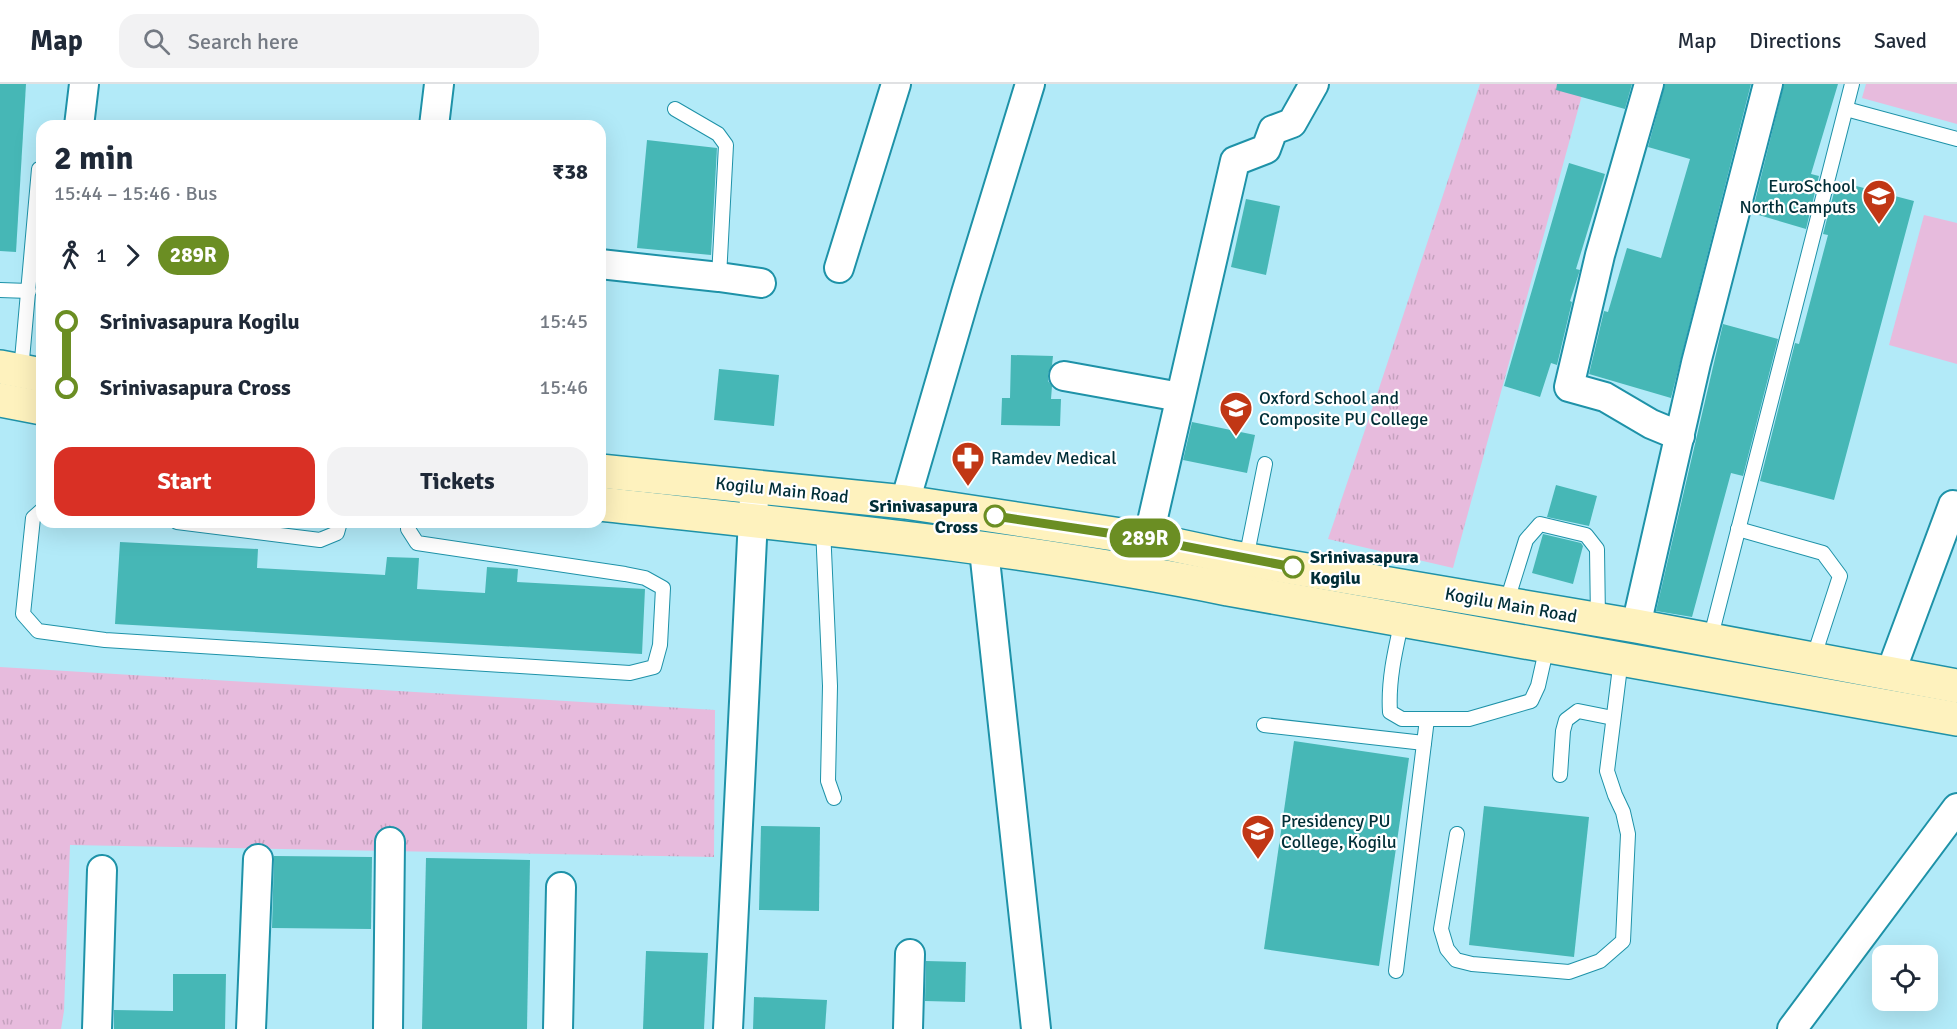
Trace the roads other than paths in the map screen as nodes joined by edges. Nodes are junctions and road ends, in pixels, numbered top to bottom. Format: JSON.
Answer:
{"nodes":[{"id":1,"x":84,"y":84,"type":"edge"},
{"id":2,"x":439,"y":84,"type":"edge"},
{"id":3,"x":896,"y":84,"type":"edge"},
{"id":4,"x":1030,"y":84,"type":"edge"},
{"id":5,"x":1314,"y":84,"type":"edge"},
{"id":6,"x":1649,"y":84,"type":"edge"},
{"id":7,"x":1768,"y":84,"type":"edge"},
{"id":8,"x":1852,"y":84,"type":"edge"},
{"id":9,"x":675,"y":109,"type":"dead end"},
{"id":10,"x":1846,"y":110,"type":"junction"},
{"id":11,"x":80,"y":120,"type":"edge"},
{"id":12,"x":435,"y":120,"type":"edge"},
{"id":13,"x":1957,"y":139,"type":"edge"},
{"id":14,"x":36,"y":210,"type":"edge"},
{"id":15,"x":606,"y":265,"type":"edge"},
{"id":16,"x":839,"y":268,"type":"dead end"},
{"id":17,"x":719,"y":277,"type":"junction"},
{"id":18,"x":761,"y":283,"type":"dead end"},
{"id":19,"x":0,"y":290,"type":"edge"},
{"id":20,"x":30,"y":291,"type":"junction"},
{"id":21,"x":21,"y":371,"type":"edge"},
{"id":22,"x":1064,"y":376,"type":"dead end"},
{"id":23,"x":1180,"y":397,"type":"junction"},
{"id":24,"x":0,"y":400,"type":"edge"},
{"id":25,"x":36,"y":407,"type":"edge"},
{"id":26,"x":1680,"y":436,"type":"junction"},
{"id":27,"x":1265,"y":464,"type":"dead end"},
{"id":28,"x":606,"y":472,"type":"edge"},
{"id":29,"x":754,"y":488,"type":"junction"},
{"id":30,"x":905,"y":502,"type":"junction"},
{"id":31,"x":606,"y":505,"type":"edge"},
{"id":32,"x":1953,"y":505,"type":"dead end"},
{"id":33,"x":36,"y":515,"type":"edge"},
{"id":34,"x":751,"y":520,"type":"junction"},
{"id":35,"x":225,"y":528,"type":"edge"},
{"id":36,"x":338,"y":528,"type":"edge"},
{"id":37,"x":408,"y":528,"type":"edge"},
{"id":38,"x":823,"y":528,"type":"junction"},
{"id":39,"x":1738,"y":529,"type":"junction"},
{"id":40,"x":1147,"y":539,"type":"junction"},
{"id":41,"x":984,"y":550,"type":"junction"},
{"id":42,"x":1246,"y":559,"type":"junction"},
{"id":43,"x":1141,"y":572,"type":"junction"},
{"id":44,"x":1506,"y":604,"type":"junction"},
{"id":45,"x":1402,"y":620,"type":"junction"},
{"id":46,"x":1598,"y":620,"type":"junction"},
{"id":47,"x":1636,"y":626,"type":"junction"},
{"id":48,"x":1710,"y":640,"type":"junction"},
{"id":49,"x":1547,"y":646,"type":"junction"},
{"id":50,"x":1621,"y":659,"type":"junction"},
{"id":51,"x":1813,"y":659,"type":"junction"},
{"id":52,"x":1890,"y":674,"type":"junction"},
{"id":53,"x":1957,"y":686,"type":"edge"},
{"id":54,"x":1613,"y":718,"type":"junction"},
{"id":55,"x":1427,"y":719,"type":"junction"},
{"id":56,"x":1957,"y":719,"type":"edge"},
{"id":57,"x":1263,"y":725,"type":"dead end"},
{"id":58,"x":1424,"y":743,"type":"junction"},
{"id":59,"x":1560,"y":775,"type":"dead end"},
{"id":60,"x":834,"y":798,"type":"dead end"},
{"id":61,"x":1957,"y":808,"type":"edge"},
{"id":62,"x":1457,"y":834,"type":"dead end"},
{"id":63,"x":390,"y":842,"type":"dead end"},
{"id":64,"x":258,"y":859,"type":"dead end"},
{"id":65,"x":102,"y":870,"type":"dead end"},
{"id":66,"x":561,"y":887,"type":"dead end"},
{"id":67,"x":910,"y":954,"type":"dead end"},
{"id":68,"x":1396,"y":971,"type":"dead end"},
{"id":69,"x":97,"y":1029,"type":"edge"},
{"id":70,"x":250,"y":1029,"type":"edge"},
{"id":71,"x":388,"y":1029,"type":"edge"},
{"id":72,"x":558,"y":1029,"type":"edge"},
{"id":73,"x":728,"y":1029,"type":"edge"},
{"id":74,"x":908,"y":1029,"type":"edge"},
{"id":75,"x":1036,"y":1029,"type":"edge"},
{"id":76,"x":1792,"y":1029,"type":"edge"}],
"edges":[{"from":1,"to":11,"type":"street"},
{"from":2,"to":12,"type":"street"},
{"from":3,"to":16,"type":"street"},
{"from":4,"to":30,"type":"street"},
{"from":5,"to":23,"type":"street"},
{"from":6,"to":26,"type":"street"},
{"from":7,"to":26,"type":"street"},
{"from":8,"to":10,"type":"lane"},
{"from":9,"to":17,"type":"lane"},
{"from":10,"to":13,"type":"lane"},
{"from":10,"to":39,"type":"lane"},
{"from":14,"to":20,"type":"lane"},
{"from":15,"to":17,"type":"street"},
{"from":17,"to":18,"type":"street"},
{"from":19,"to":20,"type":"lane"},
{"from":20,"to":21,"type":"lane"},
{"from":22,"to":23,"type":"street"},
{"from":23,"to":40,"type":"street"},
{"from":24,"to":25,"type":"main road"},
{"from":26,"to":47,"type":"street"},
{"from":27,"to":42,"type":"lane"},
{"from":28,"to":29,"type":"main road","name":"Kogilu Main Road"},
{"from":29,"to":30,"type":"main road","name":"Kogilu Main Road"},
{"from":29,"to":34,"type":"street"},
{"from":30,"to":40,"type":"main road","name":"Kogilu Main Road"},
{"from":31,"to":34,"type":"main road","name":"Kogilu Main Road"},
{"from":32,"to":52,"type":"street"},
{"from":33,"to":37,"type":"lane"},
{"from":34,"to":38,"type":"main road","name":"Kogilu Main Road"},
{"from":34,"to":73,"type":"street"},
{"from":35,"to":36,"type":"lane"},
{"from":38,"to":41,"type":"main road","name":"Kogilu Main Road"},
{"from":38,"to":60,"type":"lane"},
{"from":39,"to":48,"type":"lane"},
{"from":39,"to":51,"type":"lane"},
{"from":40,"to":42,"type":"main road","name":"Kogilu Main Road"},
{"from":40,"to":43,"type":"street"},
{"from":41,"to":43,"type":"main road","name":"Kogilu Main Road"},
{"from":41,"to":75,"type":"street"},
{"from":42,"to":44,"type":"main road","name":"Kogilu Main Road"},
{"from":43,"to":45,"type":"main road","name":"Kogilu Main Road"},
{"from":44,"to":46,"type":"main road","name":"Kogilu Main Road"},
{"from":44,"to":46,"type":"lane"},
{"from":45,"to":49,"type":"main road","name":"Kogilu Main Road"},
{"from":45,"to":55,"type":"lane"},
{"from":46,"to":47,"type":"main road","name":"Kogilu Main Road"},
{"from":47,"to":48,"type":"main road","name":"Kogilu Main Road"},
{"from":48,"to":51,"type":"main road","name":"Kogilu Main Road"},
{"from":49,"to":50,"type":"main road","name":"Kogilu Main Road"},
{"from":49,"to":55,"type":"lane"},
{"from":50,"to":54,"type":"lane"},
{"from":50,"to":56,"type":"main road","name":"Kogilu Main Road"},
{"from":51,"to":52,"type":"main road","name":"Kogilu Main Road"},
{"from":52,"to":53,"type":"main road","name":"Kogilu Main Road"},
{"from":54,"to":59,"type":"lane"},
{"from":54,"to":62,"type":"lane"},
{"from":55,"to":58,"type":"lane"},
{"from":57,"to":58,"type":"lane"},
{"from":58,"to":68,"type":"lane"},
{"from":61,"to":76,"type":"street"},
{"from":63,"to":71,"type":"street"},
{"from":64,"to":70,"type":"street"},
{"from":65,"to":69,"type":"street"},
{"from":66,"to":72,"type":"street"},
{"from":67,"to":74,"type":"street"}]}
